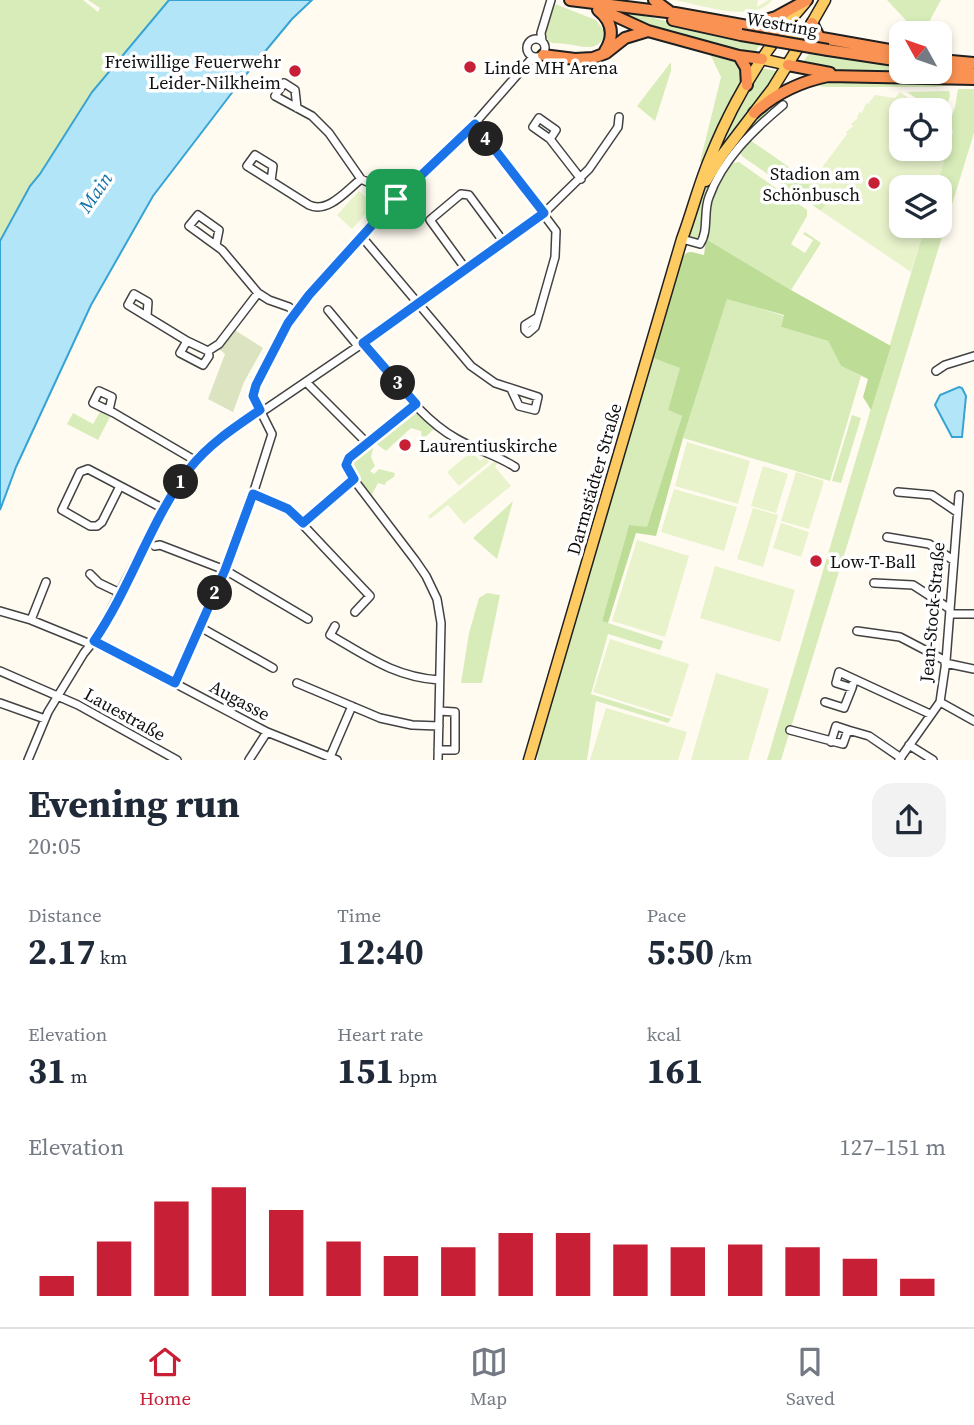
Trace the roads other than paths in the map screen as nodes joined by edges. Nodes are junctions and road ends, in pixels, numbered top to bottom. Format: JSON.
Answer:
{"nodes":[{"id":1,"x":551,"y":0,"type":"edge"},
{"id":2,"x":570,"y":0,"type":"edge"},
{"id":3,"x":654,"y":0,"type":"edge"},
{"id":4,"x":807,"y":0,"type":"edge"},
{"id":5,"x":825,"y":0,"type":"edge"},
{"id":6,"x":595,"y":2,"type":"edge"},
{"id":7,"x":617,"y":7,"type":"edge"},
{"id":8,"x":675,"y":13,"type":"junction"},
{"id":9,"x":545,"y":19,"type":"junction"},
{"id":10,"x":812,"y":23,"type":"junction"},
{"id":11,"x":744,"y":30,"type":"junction"},
{"id":12,"x":648,"y":31,"type":"junction"},
{"id":13,"x":782,"y":32,"type":"junction"},
{"id":14,"x":805,"y":35,"type":"junction"},
{"id":15,"x":819,"y":37,"type":"junction"},
{"id":16,"x":533,"y":39,"type":"junction"},
{"id":17,"x":538,"y":50,"type":"junction"},
{"id":18,"x":795,"y":52,"type":"junction"},
{"id":19,"x":889,"y":55,"type":"edge"},
{"id":20,"x":599,"y":56,"type":"junction"},
{"id":21,"x":739,"y":56,"type":"junction"},
{"id":22,"x":889,"y":57,"type":"edge"},
{"id":23,"x":762,"y":59,"type":"junction"},
{"id":24,"x":952,"y":61,"type":"edge"},
{"id":25,"x":974,"y":63,"type":"edge"},
{"id":26,"x":788,"y":65,"type":"junction"},
{"id":27,"x":952,"y":70,"type":"edge"},
{"id":28,"x":974,"y":74,"type":"edge"},
{"id":29,"x":843,"y":75,"type":"junction"},
{"id":30,"x":974,"y":79,"type":"edge"},
{"id":31,"x":747,"y":85,"type":"junction"},
{"id":32,"x":783,"y":105,"type":"dead end"},
{"id":33,"x":297,"y":107,"type":"dead end"},
{"id":34,"x":754,"y":113,"type":"junction"},
{"id":35,"x":619,"y":117,"type":"dead end"},
{"id":36,"x":475,"y":124,"type":"junction"},
{"id":37,"x":550,"y":139,"type":"dead end"},
{"id":38,"x":361,"y":179,"type":"junction"},
{"id":39,"x":581,"y":179,"type":"junction"},
{"id":40,"x":271,"y":181,"type":"dead end"},
{"id":41,"x":396,"y":199,"type":"junction"},
{"id":42,"x":693,"y":207,"type":"junction"},
{"id":43,"x":544,"y":213,"type":"junction"},
{"id":44,"x":362,"y":237,"type":"junction"},
{"id":45,"x":682,"y":239,"type":"junction"},
{"id":46,"x":503,"y":241,"type":"junction"},
{"id":47,"x":216,"y":245,"type":"junction"},
{"id":48,"x":465,"y":268,"type":"junction"},
{"id":49,"x":258,"y":293,"type":"junction"},
{"id":50,"x":416,"y":303,"type":"junction"},
{"id":51,"x":328,"y":310,"type":"dead end"},
{"id":52,"x":295,"y":313,"type":"junction"},
{"id":53,"x":147,"y":316,"type":"dead end"},
{"id":54,"x":538,"y":317,"type":"dead end"},
{"id":55,"x":187,"y":341,"type":"junction"},
{"id":56,"x":360,"y":345,"type":"junction"},
{"id":57,"x":208,"y":351,"type":"junction"},
{"id":58,"x":974,"y":356,"type":"edge"},
{"id":59,"x":936,"y":371,"type":"dead end"},
{"id":60,"x":306,"y":382,"type":"junction"},
{"id":61,"x":512,"y":391,"type":"dead end"},
{"id":62,"x":416,"y":404,"type":"junction"},
{"id":63,"x":109,"y":410,"type":"dead end"},
{"id":64,"x":262,"y":410,"type":"junction"},
{"id":65,"x":367,"y":443,"type":"junction"},
{"id":66,"x":196,"y":461,"type":"junction"},
{"id":67,"x":515,"y":467,"type":"dead end"},
{"id":68,"x":354,"y":479,"type":"junction"},
{"id":69,"x":120,"y":486,"type":"junction"},
{"id":70,"x":898,"y":492,"type":"dead end"},
{"id":71,"x":253,"y":494,"type":"junction"},
{"id":72,"x":959,"y":495,"type":"dead end"},
{"id":73,"x":164,"y":509,"type":"junction"},
{"id":74,"x":957,"y":512,"type":"junction"},
{"id":75,"x":303,"y":523,"type":"junction"},
{"id":76,"x":887,"y":537,"type":"dead end"},
{"id":77,"x":151,"y":544,"type":"junction"},
{"id":78,"x":953,"y":560,"type":"junction"},
{"id":79,"x":225,"y":570,"type":"junction"},
{"id":80,"x":90,"y":575,"type":"dead end"},
{"id":81,"x":46,"y":582,"type":"dead end"},
{"id":82,"x":874,"y":583,"type":"dead end"},
{"id":83,"x":120,"y":593,"type":"junction"},
{"id":84,"x":0,"y":611,"type":"edge"},
{"id":85,"x":355,"y":612,"type":"dead end"},
{"id":86,"x":950,"y":612,"type":"junction"},
{"id":87,"x":974,"y":614,"type":"edge"},
{"id":88,"x":308,"y":619,"type":"dead end"},
{"id":89,"x":31,"y":620,"type":"junction"},
{"id":90,"x":335,"y":626,"type":"dead end"},
{"id":91,"x":200,"y":627,"type":"junction"},
{"id":92,"x":857,"y":631,"type":"dead end"},
{"id":93,"x":92,"y":643,"type":"junction"},
{"id":94,"x":946,"y":662,"type":"junction"},
{"id":95,"x":273,"y":668,"type":"dead end"},
{"id":96,"x":974,"y":669,"type":"edge"},
{"id":97,"x":0,"y":670,"type":"edge"},
{"id":98,"x":439,"y":680,"type":"junction"},
{"id":99,"x":175,"y":683,"type":"junction"},
{"id":100,"x":297,"y":683,"type":"dead end"},
{"id":101,"x":58,"y":696,"type":"junction"},
{"id":102,"x":825,"y":702,"type":"dead end"},
{"id":103,"x":940,"y":702,"type":"junction"},
{"id":104,"x":0,"y":703,"type":"edge"},
{"id":105,"x":352,"y":706,"type":"junction"},
{"id":106,"x":439,"y":711,"type":"junction"},
{"id":107,"x":930,"y":714,"type":"junction"},
{"id":108,"x":45,"y":719,"type":"junction"},
{"id":109,"x":974,"y":722,"type":"edge"},
{"id":110,"x":439,"y":726,"type":"junction"},
{"id":111,"x":790,"y":730,"type":"dead end"},
{"id":112,"x":848,"y":730,"type":"junction"},
{"id":113,"x":267,"y":732,"type":"junction"},
{"id":114,"x":831,"y":742,"type":"junction"},
{"id":115,"x":909,"y":746,"type":"junction"},
{"id":116,"x":438,"y":750,"type":"junction"},
{"id":117,"x":333,"y":759,"type":"edge"},
{"id":118,"x":900,"y":759,"type":"edge"},
{"id":119,"x":28,"y":760,"type":"edge"},
{"id":120,"x":177,"y":760,"type":"edge"},
{"id":121,"x":249,"y":760,"type":"edge"},
{"id":122,"x":438,"y":760,"type":"edge"},
{"id":123,"x":529,"y":760,"type":"edge"},
{"id":124,"x":933,"y":760,"type":"edge"}],
"edges":[{"from":1,"to":9,"type":"street"},
{"from":2,"to":6,"type":"highway","name":"Westring"},
{"from":3,"to":8,"type":"highway"},
{"from":4,"to":11,"type":"highway"},
{"from":4,"to":13,"type":"main road","name":"Darmstädter Straße"},
{"from":5,"to":10,"type":"main road","name":"Darmstädter Straße"},
{"from":6,"to":7,"type":"highway","name":"Westring"},
{"from":6,"to":7,"type":"highway"},
{"from":6,"to":20,"type":"highway"},
{"from":7,"to":8,"type":"highway"},
{"from":7,"to":11,"type":"highway","name":"Westring"},
{"from":7,"to":12,"type":"highway"},
{"from":8,"to":11,"type":"highway"},
{"from":9,"to":16,"type":"street"},
{"from":9,"to":17,"type":"street"},
{"from":10,"to":14,"type":"main road","name":"Darmstädter Straße"},
{"from":10,"to":15,"type":"highway"},
{"from":11,"to":13,"type":"highway"},
{"from":11,"to":22,"type":"highway","name":"Westring","bridge":true},
{"from":12,"to":20,"type":"highway"},
{"from":12,"to":21,"type":"highway"},
{"from":13,"to":14,"type":"main road"},
{"from":13,"to":18,"type":"main road"},
{"from":13,"to":23,"type":"main road","name":"Darmstädter Straße"},
{"from":14,"to":15,"type":"highway"},
{"from":14,"to":18,"type":"main road","name":"Darmstädter Straße"},
{"from":15,"to":19,"type":"highway"},
{"from":16,"to":17,"type":"street"},
{"from":16,"to":17,"type":"street"},
{"from":17,"to":20,"type":"highway"},
{"from":17,"to":36,"type":"street"},
{"from":18,"to":26,"type":"main road","name":"Darmstädter Straße"},
{"from":21,"to":23,"type":"highway"},
{"from":21,"to":31,"type":"highway"},
{"from":23,"to":26,"type":"main road"},
{"from":23,"to":31,"type":"main road","name":"Darmstädter Straße"},
{"from":24,"to":25,"type":"highway"},
{"from":26,"to":29,"type":"highway"},
{"from":26,"to":34,"type":"main road","name":"Darmstädter Straße"},
{"from":27,"to":28,"type":"highway"},
{"from":29,"to":30,"type":"highway"},
{"from":29,"to":34,"type":"highway"},
{"from":31,"to":42,"type":"main road","name":"Darmstädter Straße"},
{"from":32,"to":45,"type":"street"},
{"from":33,"to":38,"type":"street"},
{"from":34,"to":42,"type":"main road","name":"Darmstädter Straße"},
{"from":35,"to":39,"type":"street"},
{"from":36,"to":41,"type":"street"},
{"from":36,"to":43,"type":"street"},
{"from":37,"to":39,"type":"street"},
{"from":38,"to":40,"type":"street"},
{"from":38,"to":41,"type":"street"},
{"from":39,"to":43,"type":"street"},
{"from":41,"to":44,"type":"street"},
{"from":42,"to":45,"type":"main road","name":"Darmstädter Straße"},
{"from":43,"to":46,"type":"street"},
{"from":43,"to":54,"type":"street"},
{"from":44,"to":50,"type":"street"},
{"from":44,"to":52,"type":"street"},
{"from":45,"to":123,"type":"main road","name":"Darmstädter Straße"},
{"from":46,"to":48,"type":"street"},
{"from":46,"to":48,"type":"street"},
{"from":47,"to":47,"type":"street"},
{"from":47,"to":49,"type":"street"},
{"from":48,"to":50,"type":"street"},
{"from":49,"to":52,"type":"street"},
{"from":49,"to":57,"type":"street"},
{"from":50,"to":56,"type":"street"},
{"from":50,"to":61,"type":"street"},
{"from":51,"to":56,"type":"street"},
{"from":52,"to":64,"type":"street"},
{"from":53,"to":55,"type":"street"},
{"from":55,"to":57,"type":"street"},
{"from":55,"to":57,"type":"street"},
{"from":56,"to":60,"type":"street"},
{"from":56,"to":62,"type":"street"},
{"from":58,"to":59,"type":"street"},
{"from":60,"to":64,"type":"street"},
{"from":60,"to":65,"type":"street"},
{"from":62,"to":65,"type":"street"},
{"from":62,"to":67,"type":"street"},
{"from":63,"to":66,"type":"street"},
{"from":64,"to":66,"type":"street"},
{"from":64,"to":71,"type":"street"},
{"from":65,"to":68,"type":"street"},
{"from":66,"to":73,"type":"street"},
{"from":68,"to":75,"type":"street"},
{"from":68,"to":98,"type":"street"},
{"from":69,"to":69,"type":"street"},
{"from":69,"to":73,"type":"street"},
{"from":70,"to":74,"type":"street"},
{"from":71,"to":75,"type":"street"},
{"from":71,"to":79,"type":"street"},
{"from":72,"to":74,"type":"street","name":"Jean-Stock-Straße"},
{"from":73,"to":77,"type":"street"},
{"from":74,"to":78,"type":"street","name":"Jean-Stock-Straße"},
{"from":75,"to":85,"type":"street"},
{"from":76,"to":78,"type":"street"},
{"from":77,"to":79,"type":"street"},
{"from":77,"to":83,"type":"street"},
{"from":78,"to":86,"type":"street","name":"Jean-Stock-Straße"},
{"from":79,"to":88,"type":"street"},
{"from":79,"to":91,"type":"street"},
{"from":80,"to":83,"type":"street"},
{"from":81,"to":89,"type":"street"},
{"from":82,"to":86,"type":"street"},
{"from":83,"to":93,"type":"street"},
{"from":84,"to":89,"type":"street","name":"Augasse"},
{"from":86,"to":87,"type":"street"},
{"from":86,"to":94,"type":"street","name":"Jean-Stock-Straße"},
{"from":89,"to":93,"type":"street","name":"Augasse"},
{"from":90,"to":98,"type":"street"},
{"from":91,"to":95,"type":"street"},
{"from":91,"to":99,"type":"street"},
{"from":92,"to":94,"type":"street"},
{"from":93,"to":99,"type":"street","name":"Augasse"},
{"from":93,"to":101,"type":"street"},
{"from":94,"to":96,"type":"street"},
{"from":94,"to":103,"type":"street","name":"Jean-Stock-Straße"},
{"from":97,"to":101,"type":"street","name":"Lauestraße"},
{"from":98,"to":106,"type":"street"},
{"from":99,"to":113,"type":"street","name":"Augasse"},
{"from":100,"to":105,"type":"street"},
{"from":101,"to":108,"type":"street"},
{"from":101,"to":120,"type":"street","name":"Lauestraße"},
{"from":102,"to":107,"type":"street"},
{"from":103,"to":107,"type":"street","name":"Jean-Stock-Straße"},
{"from":103,"to":109,"type":"street"},
{"from":104,"to":108,"type":"street"},
{"from":105,"to":110,"type":"street"},
{"from":105,"to":117,"type":"street"},
{"from":106,"to":110,"type":"street"},
{"from":106,"to":116,"type":"street"},
{"from":107,"to":115,"type":"street","name":"Jean-Stock-Straße"},
{"from":108,"to":119,"type":"street"},
{"from":110,"to":116,"type":"street"},
{"from":111,"to":114,"type":"street"},
{"from":112,"to":114,"type":"street"},
{"from":112,"to":114,"type":"street"},
{"from":112,"to":118,"type":"street"},
{"from":113,"to":117,"type":"street","name":"Augasse"},
{"from":113,"to":121,"type":"street"},
{"from":115,"to":118,"type":"street","name":"Jean-Stock-Straße"},
{"from":115,"to":124,"type":"street"},
{"from":116,"to":122,"type":"street"}]}
